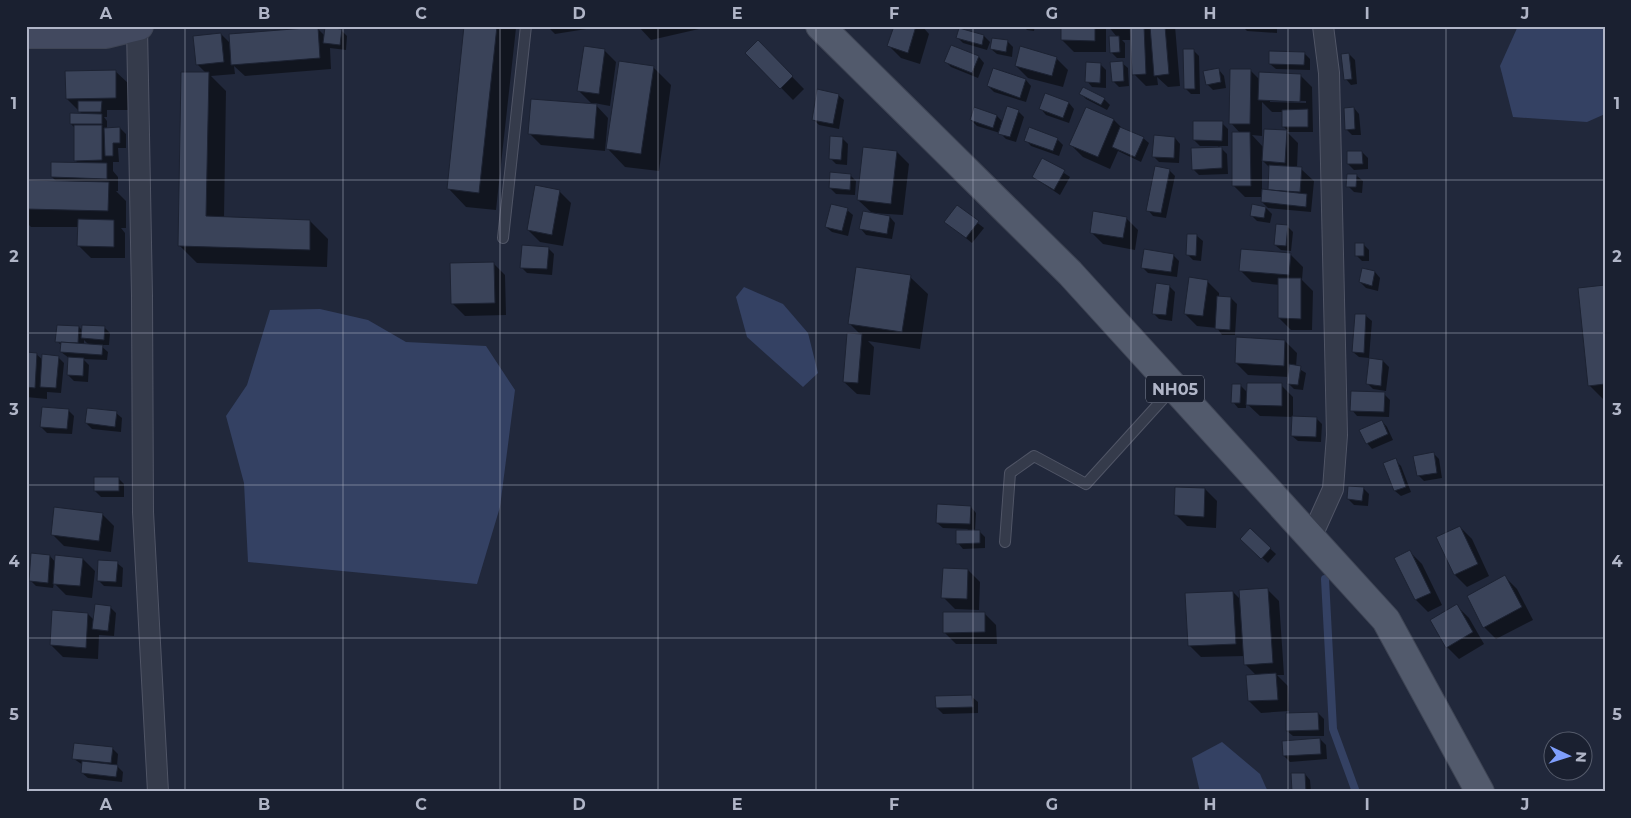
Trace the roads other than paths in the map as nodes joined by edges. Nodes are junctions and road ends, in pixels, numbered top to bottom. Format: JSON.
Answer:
{"nodes":[{"id":1,"x":526,"y":26,"type":"edge"},
{"id":2,"x":820,"y":26,"type":"edge"},
{"id":3,"x":1323,"y":26,"type":"edge"},
{"id":4,"x":129,"y":28,"type":"edge"},
{"id":5,"x":26,"y":34,"type":"edge"},
{"id":6,"x":504,"y":238,"type":"dead end"},
{"id":7,"x":1173,"y":387,"type":"junction"},
{"id":8,"x":1311,"y":538,"type":"junction"},
{"id":9,"x":1005,"y":542,"type":"dead end"},
{"id":10,"x":158,"y":792,"type":"edge"},
{"id":11,"x":1480,"y":792,"type":"edge"}],
"edges":[{"from":1,"to":6,"type":"lane"},
{"from":2,"to":7,"type":"main road","number":"NH05"},
{"from":3,"to":8,"type":"street"},
{"from":4,"to":5,"type":"street"},
{"from":4,"to":10,"type":"street"},
{"from":7,"to":8,"type":"main road","number":"NH05"},
{"from":7,"to":9,"type":"lane"},
{"from":8,"to":11,"type":"main road","number":"NH05"}]}
